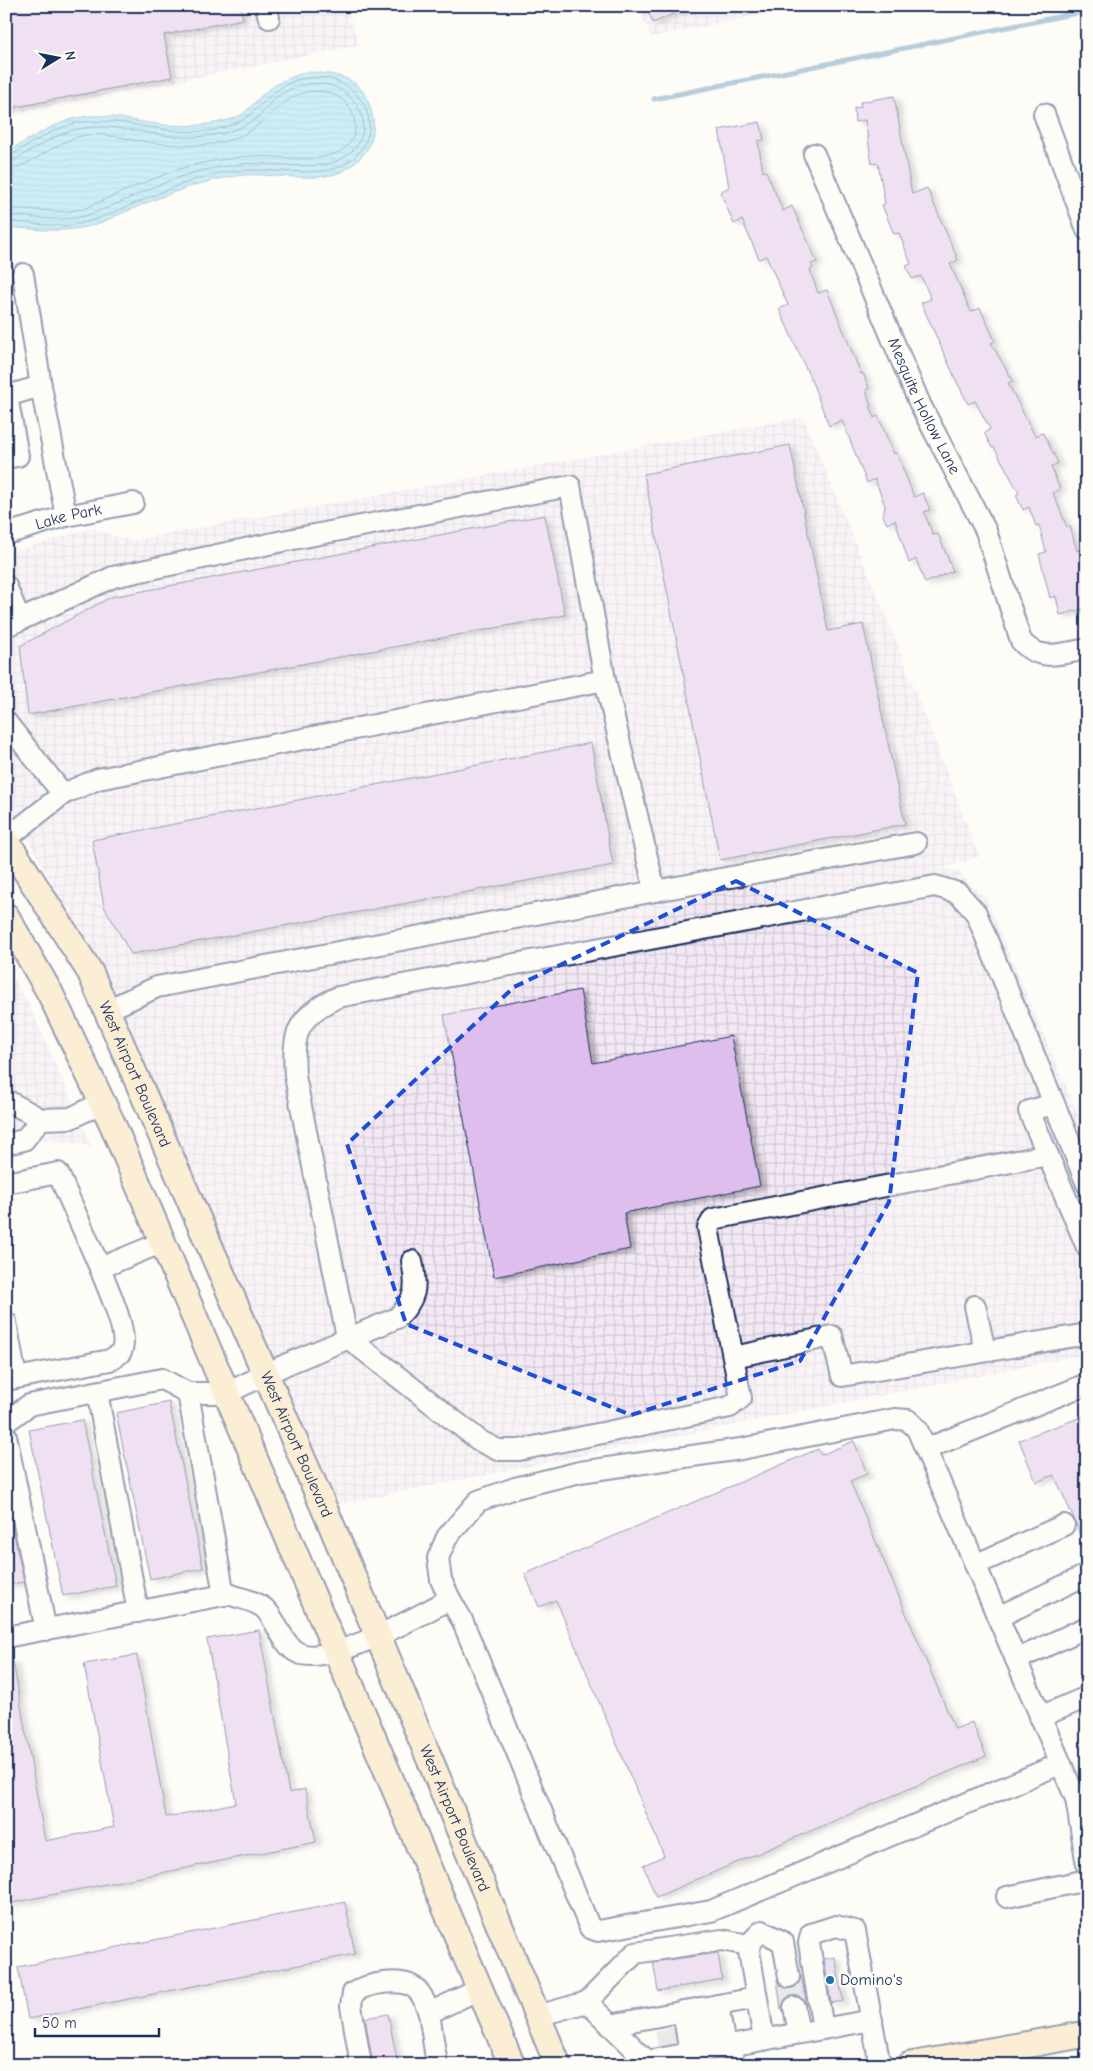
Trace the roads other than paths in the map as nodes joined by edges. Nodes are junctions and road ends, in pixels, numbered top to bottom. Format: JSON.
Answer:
{"nodes":[{"id":1,"x":1044,"y":114,"type":"dead end"},
{"id":2,"x":814,"y":154,"type":"dead end"},
{"id":3,"x":1087,"y":230,"type":"edge"},
{"id":4,"x":23,"y":274,"type":"dead end"},
{"id":5,"x":41,"y":386,"type":"junction"},
{"id":6,"x":6,"y":458,"type":"edge"},
{"id":7,"x":133,"y":503,"type":"dead end"},
{"id":8,"x":66,"y":516,"type":"junction"},
{"id":9,"x":6,"y":534,"type":"edge"},
{"id":10,"x":6,"y":586,"type":"edge"},
{"id":11,"x":13,"y":623,"type":"edge"},
{"id":12,"x":1087,"y":649,"type":"edge"},
{"id":13,"x":605,"y":680,"type":"junction"},
{"id":14,"x":6,"y":722,"type":"edge"},
{"id":15,"x":62,"y":794,"type":"junction"},
{"id":16,"x":6,"y":840,"type":"edge"},
{"id":17,"x":916,"y":843,"type":"dead end"},
{"id":18,"x":655,"y":891,"type":"junction"},
{"id":19,"x":6,"y":916,"type":"edge"},
{"id":20,"x":106,"y":1010,"type":"junction"},
{"id":21,"x":6,"y":1100,"type":"edge"},
{"id":22,"x":103,"y":1102,"type":"junction"},
{"id":23,"x":1053,"y":1104,"type":"junction"},
{"id":24,"x":41,"y":1119,"type":"junction"},
{"id":25,"x":6,"y":1144,"type":"edge"},
{"id":26,"x":1048,"y":1155,"type":"junction"},
{"id":27,"x":6,"y":1183,"type":"edge"},
{"id":28,"x":1087,"y":1184,"type":"edge"},
{"id":29,"x":163,"y":1242,"type":"junction"},
{"id":30,"x":1087,"y":1247,"type":"edge"},
{"id":31,"x":412,"y":1261,"type":"dead end"},
{"id":32,"x":100,"y":1268,"type":"junction"},
{"id":33,"x":975,"y":1306,"type":"dead end"},
{"id":34,"x":6,"y":1322,"type":"edge"},
{"id":35,"x":1087,"y":1334,"type":"edge"},
{"id":36,"x":347,"y":1337,"type":"junction"},
{"id":37,"x":985,"y":1352,"type":"junction"},
{"id":38,"x":734,"y":1357,"type":"junction"},
{"id":39,"x":266,"y":1373,"type":"junction"},
{"id":40,"x":11,"y":1379,"type":"edge"},
{"id":41,"x":1087,"y":1384,"type":"edge"},
{"id":42,"x":97,"y":1392,"type":"junction"},
{"id":43,"x":227,"y":1393,"type":"junction"},
{"id":44,"x":188,"y":1394,"type":"junction"},
{"id":45,"x":6,"y":1422,"type":"edge"},
{"id":46,"x":6,"y":1436,"type":"edge"},
{"id":47,"x":926,"y":1449,"type":"junction"},
{"id":48,"x":1064,"y":1525,"type":"dead end"},
{"id":49,"x":975,"y":1565,"type":"junction"},
{"id":50,"x":1084,"y":1576,"type":"dead end"},
{"id":51,"x":224,"y":1595,"type":"junction"},
{"id":52,"x":450,"y":1599,"type":"junction"},
{"id":53,"x":138,"y":1612,"type":"junction"},
{"id":54,"x":998,"y":1617,"type":"junction"},
{"id":55,"x":1087,"y":1626,"type":"edge"},
{"id":56,"x":46,"y":1630,"type":"junction"},
{"id":57,"x":379,"y":1636,"type":"junction"},
{"id":58,"x":6,"y":1638,"type":"edge"},
{"id":59,"x":337,"y":1651,"type":"junction"},
{"id":60,"x":1016,"y":1660,"type":"junction"},
{"id":61,"x":1087,"y":1697,"type":"edge"},
{"id":62,"x":1040,"y":1717,"type":"junction"},
{"id":63,"x":1060,"y":1764,"type":"junction"},
{"id":64,"x":1087,"y":1865,"type":"edge"},
{"id":65,"x":1087,"y":1880,"type":"edge"},
{"id":66,"x":1007,"y":1897,"type":"dead end"},
{"id":67,"x":748,"y":1944,"type":"junction"},
{"id":68,"x":789,"y":1977,"type":"tunnel mouth"},
{"id":69,"x":480,"y":1989,"type":"junction"},
{"id":70,"x":756,"y":1998,"type":"junction"},
{"id":71,"x":587,"y":2002,"type":"junction"},
{"id":72,"x":794,"y":2007,"type":"tunnel mouth"},
{"id":73,"x":700,"y":2008,"type":"junction"},
{"id":74,"x":429,"y":2013,"type":"junction"},
{"id":75,"x":537,"y":2016,"type":"junction"},
{"id":76,"x":872,"y":2020,"type":"junction"},
{"id":77,"x":610,"y":2025,"type":"junction"},
{"id":78,"x":823,"y":2029,"type":"junction"},
{"id":79,"x":799,"y":2034,"type":"junction"},
{"id":80,"x":1087,"y":2034,"type":"edge"},
{"id":81,"x":666,"y":2037,"type":"junction"},
{"id":82,"x":764,"y":2040,"type":"junction"},
{"id":83,"x":717,"y":2052,"type":"edge"},
{"id":84,"x":361,"y":2065,"type":"edge"},
{"id":85,"x":437,"y":2065,"type":"edge"},
{"id":86,"x":512,"y":2065,"type":"edge"},
{"id":87,"x":558,"y":2065,"type":"edge"},
{"id":88,"x":880,"y":2065,"type":"edge"},
{"id":89,"x":910,"y":2065,"type":"edge"}],
"edges":[{"from":1,"to":3,"type":"street"},
{"from":2,"to":12,"type":"street","name":"Mesquite Hollow Lane"},
{"from":4,"to":5,"type":"street"},
{"from":5,"to":6,"type":"street"},
{"from":5,"to":8,"type":"street"},
{"from":7,"to":8,"type":"street","name":"Lake Park"},
{"from":8,"to":9,"type":"street","name":"Lake Park"},
{"from":10,"to":11,"type":"street"},
{"from":11,"to":13,"type":"street"},
{"from":13,"to":15,"type":"street"},
{"from":13,"to":18,"type":"street"},
{"from":14,"to":15,"type":"street"},
{"from":15,"to":16,"type":"street"},
{"from":16,"to":20,"type":"main road","name":"West Airport Boulevard"},
{"from":17,"to":18,"type":"street"},
{"from":18,"to":20,"type":"street"},
{"from":19,"to":22,"type":"main road"},
{"from":20,"to":39,"type":"main road","name":"West Airport Boulevard"},
{"from":21,"to":24,"type":"street"},
{"from":22,"to":24,"type":"street"},
{"from":22,"to":29,"type":"main road"},
{"from":23,"to":26,"type":"street"},
{"from":23,"to":28,"type":"street"},
{"from":23,"to":36,"type":"street"},
{"from":24,"to":25,"type":"street"},
{"from":26,"to":30,"type":"street"},
{"from":26,"to":38,"type":"street"},
{"from":27,"to":32,"type":"street"},
{"from":29,"to":32,"type":"street"},
{"from":29,"to":43,"type":"main road"},
{"from":31,"to":36,"type":"street"},
{"from":32,"to":40,"type":"street"},
{"from":33,"to":37,"type":"street"},
{"from":34,"to":40,"type":"street"},
{"from":35,"to":37,"type":"street"},
{"from":36,"to":38,"type":"street"},
{"from":36,"to":39,"type":"street"},
{"from":37,"to":38,"type":"street"},
{"from":39,"to":43,"type":"street"},
{"from":39,"to":57,"type":"main road","name":"West Airport Boulevard"},
{"from":41,"to":47,"type":"street"},
{"from":42,"to":44,"type":"street"},
{"from":42,"to":45,"type":"street"},
{"from":42,"to":53,"type":"street"},
{"from":43,"to":44,"type":"street"},
{"from":43,"to":59,"type":"main road"},
{"from":44,"to":51,"type":"street"},
{"from":46,"to":56,"type":"street"},
{"from":47,"to":49,"type":"street"},
{"from":47,"to":52,"type":"street"},
{"from":48,"to":49,"type":"street"},
{"from":49,"to":54,"type":"street"},
{"from":50,"to":54,"type":"street"},
{"from":51,"to":53,"type":"street"},
{"from":51,"to":59,"type":"street"},
{"from":52,"to":57,"type":"street"},
{"from":52,"to":63,"type":"street"},
{"from":53,"to":56,"type":"street"},
{"from":54,"to":60,"type":"street"},
{"from":55,"to":60,"type":"street"},
{"from":56,"to":58,"type":"street"},
{"from":57,"to":59,"type":"street"},
{"from":57,"to":75,"type":"main road","name":"West Airport Boulevard"},
{"from":59,"to":69,"type":"main road"},
{"from":60,"to":62,"type":"street"},
{"from":61,"to":62,"type":"street"},
{"from":62,"to":63,"type":"street"},
{"from":63,"to":64,"type":"street"},
{"from":65,"to":66,"type":"street"},
{"from":67,"to":68,"type":"street"},
{"from":67,"to":70,"type":"street"},
{"from":67,"to":71,"type":"street"},
{"from":69,"to":74,"type":"street"},
{"from":69,"to":86,"type":"main road"},
{"from":70,"to":73,"type":"street"},
{"from":70,"to":82,"type":"street"},
{"from":71,"to":75,"type":"street"},
{"from":71,"to":77,"type":"street"},
{"from":72,"to":79,"type":"street"},
{"from":73,"to":81,"type":"street"},
{"from":73,"to":83,"type":"street"},
{"from":73,"to":83,"type":"street"},
{"from":74,"to":84,"type":"street"},
{"from":74,"to":85,"type":"street"},
{"from":75,"to":87,"type":"main road","name":"West Airport Boulevard"},
{"from":76,"to":78,"type":"street"},
{"from":76,"to":78,"type":"street"},
{"from":76,"to":88,"type":"street"},
{"from":77,"to":81,"type":"street"},
{"from":77,"to":81,"type":"street"},
{"from":78,"to":79,"type":"street"},
{"from":79,"to":82,"type":"street"},
{"from":80,"to":89,"type":"main road"},
{"from":81,"to":83,"type":"street"},
{"from":82,"to":83,"type":"street"}]}
